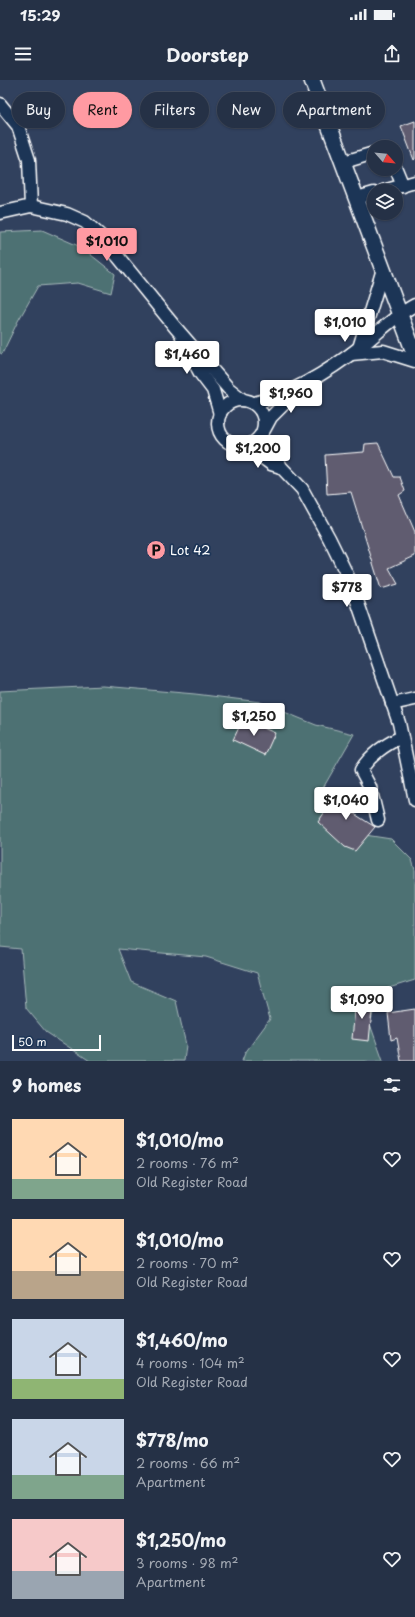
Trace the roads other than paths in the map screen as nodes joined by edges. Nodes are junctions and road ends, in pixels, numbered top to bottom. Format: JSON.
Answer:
{"nodes":[{"id":1,"x":312,"y":80,"type":"edge"},
{"id":2,"x":0,"y":104,"type":"edge"},
{"id":3,"x":367,"y":155,"type":"edge"},
{"id":4,"x":344,"y":162,"type":"junction"},
{"id":5,"x":415,"y":182,"type":"edge"},
{"id":6,"x":403,"y":186,"type":"edge"},
{"id":7,"x":367,"y":196,"type":"edge"},
{"id":8,"x":357,"y":198,"type":"junction"},
{"id":9,"x":31,"y":206,"type":"junction"},
{"id":10,"x":0,"y":213,"type":"edge"},
{"id":11,"x":384,"y":269,"type":"junction"},
{"id":12,"x":415,"y":305,"type":"edge"},
{"id":13,"x":399,"y":313,"type":"junction"},
{"id":14,"x":175,"y":327,"type":"junction"},
{"id":15,"x":355,"y":351,"type":"junction"},
{"id":16,"x":415,"y":355,"type":"edge"},
{"id":17,"x":302,"y":386,"type":"junction"},
{"id":18,"x":248,"y":402,"type":"junction"},
{"id":19,"x":220,"y":414,"type":"junction"},
{"id":20,"x":261,"y":435,"type":"junction"},
{"id":21,"x":247,"y":446,"type":"junction"},
{"id":22,"x":281,"y":466,"type":"junction"},
{"id":23,"x":415,"y":698,"type":"edge"},
{"id":24,"x":392,"y":704,"type":"junction"},
{"id":25,"x":401,"y":737,"type":"junction"},
{"id":26,"x":415,"y":800,"type":"edge"},
{"id":27,"x":378,"y":820,"type":"dead end"}],
"edges":[{"from":1,"to":4,"type":"main road"},
{"from":2,"to":9,"type":"street"},
{"from":3,"to":4,"type":"street"},
{"from":4,"to":8,"type":"main road"},
{"from":5,"to":6,"type":"street"},
{"from":7,"to":8,"type":"street"},
{"from":8,"to":11,"type":"main road"},
{"from":9,"to":10,"type":"street"},
{"from":9,"to":14,"type":"street"},
{"from":11,"to":13,"type":"main road"},
{"from":11,"to":15,"type":"street"},
{"from":12,"to":13,"type":"street"},
{"from":13,"to":15,"type":"street"},
{"from":13,"to":16,"type":"main road"},
{"from":14,"to":18,"type":"street"},
{"from":14,"to":19,"type":"street"},
{"from":15,"to":16,"type":"street"},
{"from":15,"to":17,"type":"street"},
{"from":17,"to":18,"type":"street"},
{"from":17,"to":20,"type":"street"},
{"from":18,"to":19,"type":"street"},
{"from":18,"to":20,"type":"street"},
{"from":19,"to":21,"type":"street"},
{"from":20,"to":21,"type":"street"},
{"from":20,"to":22,"type":"street"},
{"from":21,"to":22,"type":"street"},
{"from":22,"to":24,"type":"street"},
{"from":23,"to":24,"type":"street"},
{"from":24,"to":25,"type":"street"},
{"from":25,"to":26,"type":"street"},
{"from":25,"to":27,"type":"street"}]}
